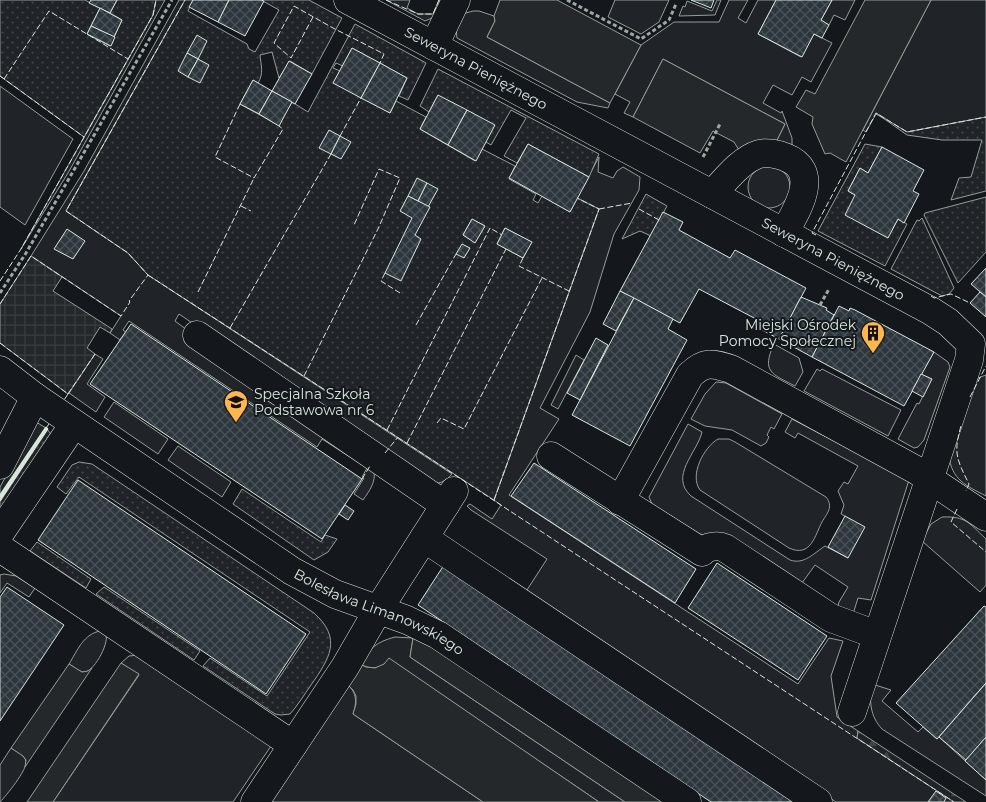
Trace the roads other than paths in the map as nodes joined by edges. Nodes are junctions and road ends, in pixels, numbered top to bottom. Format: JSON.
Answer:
{"nodes":[{"id":1,"x":348,"y":0,"type":"edge"},
{"id":2,"x":456,"y":0,"type":"edge"},
{"id":3,"x":434,"y":46,"type":"junction"},
{"id":4,"x":712,"y":194,"type":"junction"},
{"id":5,"x":784,"y":233,"type":"junction"},
{"id":6,"x":197,"y":335,"type":"dead end"},
{"id":7,"x":978,"y":347,"type":"edge"},
{"id":8,"x":0,"y":370,"type":"edge"},
{"id":9,"x":36,"y":397,"type":"junction"},
{"id":10,"x":74,"y":424,"type":"junction"},
{"id":11,"x":551,"y":456,"type":"dead end"},
{"id":12,"x":0,"y":465,"type":"edge"},
{"id":13,"x":929,"y":478,"type":"junction"},
{"id":14,"x":620,"y":501,"type":"junction"},
{"id":15,"x":986,"y":517,"type":"edge"},
{"id":16,"x":0,"y":533,"type":"edge"},
{"id":17,"x":424,"y":538,"type":"junction"},
{"id":18,"x":0,"y":548,"type":"edge"},
{"id":19,"x":378,"y":610,"type":"junction"},
{"id":20,"x":877,"y":635,"type":"junction"},
{"id":21,"x":852,"y":712,"type":"dead end"},
{"id":22,"x":293,"y":745,"type":"junction"},
{"id":23,"x":686,"y":801,"type":"edge"},
{"id":24,"x":255,"y":802,"type":"edge"},
{"id":25,"x":818,"y":802,"type":"edge"}],
"edges":[{"from":1,"to":3,"type":"street","name":"Seweryna Pieniężnego"},
{"from":2,"to":3,"type":"street"},
{"from":3,"to":4,"type":"street","name":"Seweryna Pieniężnego"},
{"from":4,"to":5,"type":"street","name":"Seweryna Pieniężnego"},
{"from":4,"to":5,"type":"street"},
{"from":5,"to":7,"type":"street","name":"Seweryna Pieniężnego"},
{"from":6,"to":17,"type":"street"},
{"from":7,"to":13,"type":"street","name":"Seweryna Pieniężnego"},
{"from":8,"to":9,"type":"street","name":"Bolesława Limanowskiego"},
{"from":9,"to":10,"type":"street","name":"Bolesława Limanowskiego"},
{"from":9,"to":12,"type":"street"},
{"from":10,"to":16,"type":"street"},
{"from":10,"to":19,"type":"street","name":"Bolesława Limanowskiego"},
{"from":11,"to":14,"type":"street"},
{"from":13,"to":14,"type":"street"},
{"from":13,"to":15,"type":"street"},
{"from":13,"to":20,"type":"street","name":"Seweryna Pieniężnego"},
{"from":14,"to":20,"type":"street"},
{"from":17,"to":19,"type":"street"},
{"from":17,"to":25,"type":"street"},
{"from":18,"to":22,"type":"street"},
{"from":19,"to":22,"type":"street"},
{"from":19,"to":23,"type":"street","name":"Bolesława Limanowskiego"},
{"from":20,"to":21,"type":"street","name":"Seweryna Pieniężnego"},
{"from":22,"to":24,"type":"street"}]}
